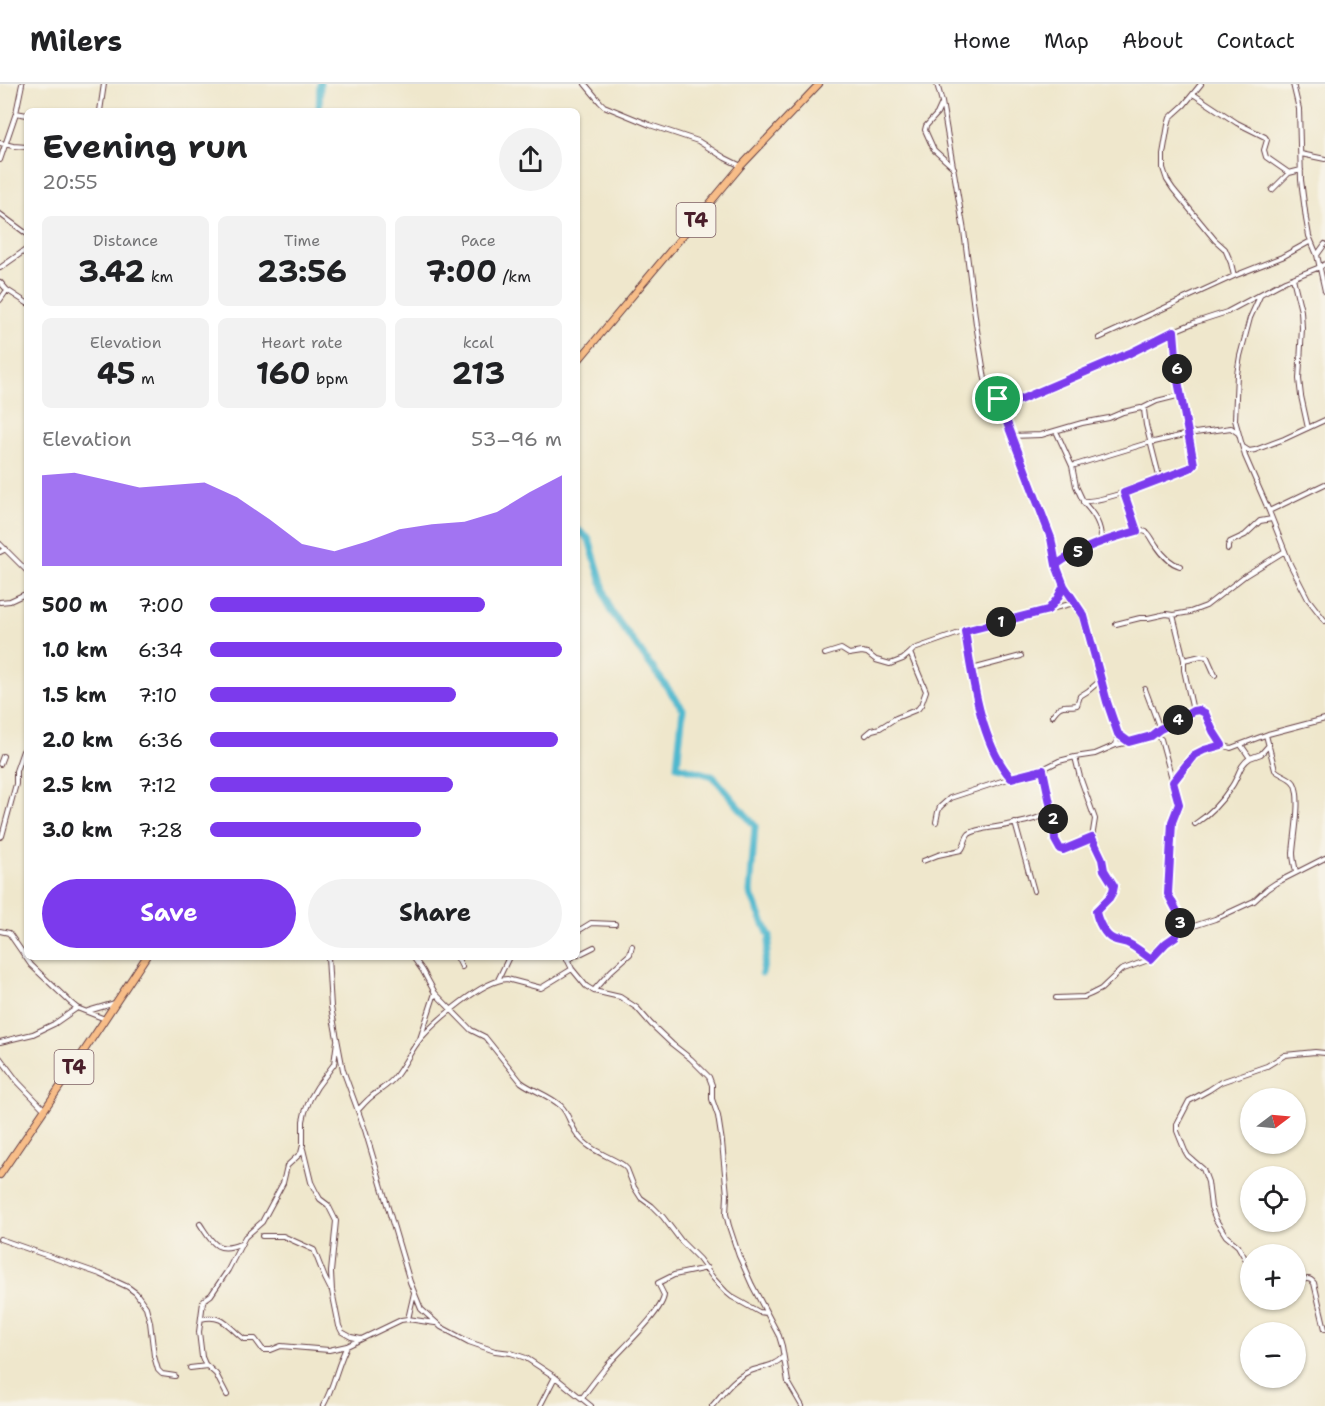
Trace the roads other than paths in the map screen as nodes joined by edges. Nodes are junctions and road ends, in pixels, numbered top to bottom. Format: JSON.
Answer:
{"nodes":[{"id":1,"x":22,"y":84,"type":"edge"},
{"id":2,"x":104,"y":84,"type":"edge"},
{"id":3,"x":585,"y":84,"type":"edge"},
{"id":4,"x":819,"y":84,"type":"edge"},
{"id":5,"x":937,"y":84,"type":"edge"},
{"id":6,"x":1201,"y":84,"type":"edge"},
{"id":7,"x":1293,"y":84,"type":"edge"},
{"id":8,"x":1193,"y":94,"type":"junction"},
{"id":9,"x":942,"y":102,"type":"junction"},
{"id":10,"x":100,"y":108,"type":"edge"},
{"id":11,"x":16,"y":113,"type":"junction"},
{"id":12,"x":24,"y":115,"type":"edge"},
{"id":13,"x":0,"y":142,"type":"edge"},
{"id":14,"x":6,"y":144,"type":"junction"},
{"id":15,"x":24,"y":147,"type":"edge"},
{"id":16,"x":1301,"y":154,"type":"junction"},
{"id":17,"x":1325,"y":159,"type":"edge"},
{"id":18,"x":0,"y":160,"type":"edge"},
{"id":19,"x":741,"y":166,"type":"junction"},
{"id":20,"x":954,"y":168,"type":"junction"},
{"id":21,"x":1301,"y":170,"type":"junction"},
{"id":22,"x":1289,"y":173,"type":"junction"},
{"id":23,"x":1272,"y":190,"type":"dead end"},
{"id":24,"x":0,"y":214,"type":"edge"},
{"id":25,"x":24,"y":232,"type":"edge"},
{"id":26,"x":1311,"y":241,"type":"junction"},
{"id":27,"x":1325,"y":244,"type":"edge"},
{"id":28,"x":24,"y":251,"type":"edge"},
{"id":29,"x":1317,"y":255,"type":"junction"},
{"id":30,"x":1325,"y":264,"type":"edge"},
{"id":31,"x":1320,"y":267,"type":"junction"},
{"id":32,"x":0,"y":268,"type":"edge"},
{"id":33,"x":1234,"y":276,"type":"junction"},
{"id":34,"x":1293,"y":278,"type":"junction"},
{"id":35,"x":0,"y":282,"type":"edge"},
{"id":36,"x":7,"y":290,"type":"junction"},
{"id":37,"x":1325,"y":291,"type":"edge"},
{"id":38,"x":1260,"y":295,"type":"junction"},
{"id":39,"x":0,"y":300,"type":"edge"},
{"id":40,"x":24,"y":301,"type":"edge"},
{"id":41,"x":1174,"y":331,"type":"junction"},
{"id":42,"x":1099,"y":338,"type":"dead end"},
{"id":43,"x":580,"y":359,"type":"edge"},
{"id":44,"x":1181,"y":395,"type":"junction"},
{"id":45,"x":998,"y":399,"type":"junction"},
{"id":46,"x":1143,"y":408,"type":"junction"},
{"id":47,"x":1235,"y":420,"type":"junction"},
{"id":48,"x":1325,"y":420,"type":"edge"},
{"id":49,"x":1231,"y":428,"type":"junction"},
{"id":50,"x":1308,"y":428,"type":"junction"},
{"id":51,"x":1056,"y":431,"type":"junction"},
{"id":52,"x":1188,"y":431,"type":"junction"},
{"id":53,"x":1195,"y":433,"type":"junction"},
{"id":54,"x":1239,"y":435,"type":"junction"},
{"id":55,"x":1011,"y":436,"type":"junction"},
{"id":56,"x":1190,"y":441,"type":"junction"},
{"id":57,"x":1151,"y":442,"type":"junction"},
{"id":58,"x":1242,"y":446,"type":"junction"},
{"id":59,"x":1072,"y":466,"type":"junction"},
{"id":60,"x":1160,"y":480,"type":"junction"},
{"id":61,"x":1325,"y":484,"type":"edge"},
{"id":62,"x":1124,"y":493,"type":"junction"},
{"id":63,"x":1083,"y":501,"type":"junction"},
{"id":64,"x":1269,"y":511,"type":"junction"},
{"id":65,"x":1272,"y":519,"type":"junction"},
{"id":66,"x":1137,"y":531,"type":"junction"},
{"id":67,"x":1101,"y":542,"type":"junction"},
{"id":68,"x":0,"y":544,"type":"edge"},
{"id":69,"x":6,"y":549,"type":"junction"},
{"id":70,"x":1228,"y":549,"type":"dead end"},
{"id":71,"x":1285,"y":551,"type":"junction"},
{"id":72,"x":0,"y":552,"type":"edge"},
{"id":73,"x":1056,"y":565,"type":"junction"},
{"id":74,"x":1180,"y":566,"type":"dead end"},
{"id":75,"x":24,"y":568,"type":"edge"},
{"id":76,"x":1064,"y":586,"type":"junction"},
{"id":77,"x":24,"y":595,"type":"edge"},
{"id":78,"x":0,"y":602,"type":"edge"},
{"id":79,"x":1074,"y":603,"type":"junction"},
{"id":80,"x":1048,"y":610,"type":"junction"},
{"id":81,"x":1173,"y":615,"type":"junction"},
{"id":82,"x":1324,"y":618,"type":"edge"},
{"id":83,"x":1116,"y":624,"type":"dead end"},
{"id":84,"x":965,"y":631,"type":"junction"},
{"id":85,"x":910,"y":653,"type":"junction"},
{"id":86,"x":825,"y":654,"type":"dead end"},
{"id":87,"x":1021,"y":656,"type":"dead end"},
{"id":88,"x":1184,"y":660,"type":"junction"},
{"id":89,"x":972,"y":669,"type":"junction"},
{"id":90,"x":1215,"y":675,"type":"dead end"},
{"id":91,"x":1101,"y":680,"type":"junction"},
{"id":92,"x":1145,"y":689,"type":"dead end"},
{"id":93,"x":1193,"y":711,"type":"junction"},
{"id":94,"x":1052,"y":716,"type":"dead end"},
{"id":95,"x":1325,"y":719,"type":"edge"},
{"id":96,"x":1160,"y":729,"type":"junction"},
{"id":97,"x":1118,"y":734,"type":"junction"},
{"id":98,"x":866,"y":735,"type":"dead end"},
{"id":99,"x":1266,"y":735,"type":"junction"},
{"id":100,"x":1151,"y":736,"type":"junction"},
{"id":101,"x":1129,"y":742,"type":"junction"},
{"id":102,"x":1222,"y":745,"type":"junction"},
{"id":103,"x":1241,"y":745,"type":"junction"},
{"id":104,"x":1269,"y":745,"type":"junction"},
{"id":105,"x":1116,"y":746,"type":"junction"},
{"id":106,"x":23,"y":751,"type":"dead end"},
{"id":107,"x":3,"y":756,"type":"dead end"},
{"id":108,"x":1075,"y":757,"type":"junction"},
{"id":109,"x":1250,"y":758,"type":"junction"},
{"id":110,"x":0,"y":764,"type":"edge"},
{"id":111,"x":1043,"y":770,"type":"junction"},
{"id":112,"x":1011,"y":778,"type":"junction"},
{"id":113,"x":1173,"y":782,"type":"junction"},
{"id":114,"x":1051,"y":810,"type":"junction"},
{"id":115,"x":936,"y":822,"type":"dead end"},
{"id":116,"x":1015,"y":824,"type":"junction"},
{"id":117,"x":1195,"y":824,"type":"dead end"},
{"id":118,"x":0,"y":837,"type":"edge"},
{"id":119,"x":1092,"y":838,"type":"junction"},
{"id":120,"x":1325,"y":858,"type":"edge"},
{"id":121,"x":923,"y":861,"type":"dead end"},
{"id":122,"x":1296,"y":872,"type":"junction"},
{"id":123,"x":1034,"y":891,"type":"dead end"},
{"id":124,"x":615,"y":924,"type":"dead end"},
{"id":125,"x":0,"y":931,"type":"edge"},
{"id":126,"x":580,"y":931,"type":"edge"},
{"id":127,"x":1176,"y":936,"type":"junction"},
{"id":128,"x":632,"y":945,"type":"dead end"},
{"id":129,"x":594,"y":947,"type":"dead end"},
{"id":130,"x":580,"y":954,"type":"edge"},
{"id":131,"x":24,"y":955,"type":"edge"},
{"id":132,"x":1151,"y":959,"type":"junction"},
{"id":133,"x":28,"y":960,"type":"edge"},
{"id":134,"x":144,"y":960,"type":"edge"},
{"id":135,"x":328,"y":960,"type":"edge"},
{"id":136,"x":417,"y":960,"type":"edge"},
{"id":137,"x":458,"y":960,"type":"edge"},
{"id":138,"x":507,"y":960,"type":"edge"},
{"id":139,"x":567,"y":960,"type":"edge"},
{"id":140,"x":462,"y":967,"type":"dead end"},
{"id":141,"x":572,"y":969,"type":"junction"},
{"id":142,"x":497,"y":980,"type":"junction"},
{"id":143,"x":594,"y":991,"type":"junction"},
{"id":144,"x":435,"y":993,"type":"junction"},
{"id":145,"x":1056,"y":998,"type":"dead end"},
{"id":146,"x":117,"y":1002,"type":"junction"},
{"id":147,"x":77,"y":1008,"type":"junction"},
{"id":148,"x":451,"y":1010,"type":"junction"},
{"id":149,"x":87,"y":1011,"type":"junction"},
{"id":150,"x":105,"y":1019,"type":"junction"},
{"id":151,"x":338,"y":1037,"type":"junction"},
{"id":152,"x":420,"y":1040,"type":"junction"},
{"id":153,"x":0,"y":1042,"type":"edge"},
{"id":154,"x":1325,"y":1053,"type":"edge"},
{"id":155,"x":0,"y":1058,"type":"edge"},
{"id":156,"x":45,"y":1110,"type":"junction"},
{"id":157,"x":357,"y":1110,"type":"junction"},
{"id":158,"x":303,"y":1148,"type":"junction"},
{"id":159,"x":0,"y":1175,"type":"edge"},
{"id":160,"x":200,"y":1224,"type":"dead end"},
{"id":161,"x":262,"y":1236,"type":"dead end"},
{"id":162,"x":0,"y":1239,"type":"edge"},
{"id":163,"x":241,"y":1243,"type":"junction"},
{"id":164,"x":1240,"y":1250,"type":"edge"},
{"id":165,"x":706,"y":1268,"type":"junction"},
{"id":166,"x":1306,"y":1279,"type":"edge"},
{"id":167,"x":332,"y":1291,"type":"junction"},
{"id":168,"x":414,"y":1292,"type":"junction"},
{"id":169,"x":766,"y":1313,"type":"junction"},
{"id":170,"x":408,"y":1318,"type":"junction"},
{"id":171,"x":201,"y":1319,"type":"junction"},
{"id":172,"x":436,"y":1323,"type":"junction"},
{"id":173,"x":1325,"y":1329,"type":"edge"},
{"id":174,"x":361,"y":1339,"type":"junction"},
{"id":175,"x":347,"y":1346,"type":"junction"},
{"id":176,"x":784,"y":1357,"type":"junction"},
{"id":177,"x":208,"y":1366,"type":"junction"},
{"id":178,"x":190,"y":1368,"type":"dead end"},
{"id":179,"x":175,"y":1376,"type":"dead end"},
{"id":180,"x":555,"y":1377,"type":"junction"},
{"id":181,"x":227,"y":1395,"type":"dead end"},
{"id":182,"x":582,"y":1398,"type":"junction"},
{"id":183,"x":323,"y":1406,"type":"edge"},
{"id":184,"x":540,"y":1406,"type":"edge"},
{"id":185,"x":591,"y":1406,"type":"edge"},
{"id":186,"x":712,"y":1406,"type":"edge"},
{"id":187,"x":802,"y":1406,"type":"edge"}],
"edges":[{"from":1,"to":11,"type":"street"},
{"from":2,"to":10,"type":"street"},
{"from":3,"to":19,"type":"street"},
{"from":4,"to":19,"type":"highway","number":"T4"},
{"from":5,"to":9,"type":"street"},
{"from":6,"to":8,"type":"street"},
{"from":7,"to":16,"type":"street"},
{"from":8,"to":22,"type":"street"},
{"from":8,"to":33,"type":"street"},
{"from":9,"to":20,"type":"street"},
{"from":9,"to":20,"type":"street"},
{"from":11,"to":12,"type":"street"},
{"from":11,"to":14,"type":"street"},
{"from":13,"to":14,"type":"street"},
{"from":14,"to":15,"type":"street"},
{"from":14,"to":18,"type":"street"},
{"from":16,"to":17,"type":"street"},
{"from":16,"to":21,"type":"street"},
{"from":19,"to":43,"type":"highway","number":"T4"},
{"from":20,"to":45,"type":"street"},
{"from":21,"to":22,"type":"street"},
{"from":21,"to":26,"type":"street"},
{"from":22,"to":23,"type":"street"},
{"from":24,"to":25,"type":"street"},
{"from":26,"to":29,"type":"street"},
{"from":26,"to":33,"type":"street"},
{"from":27,"to":29,"type":"street"},
{"from":28,"to":32,"type":"street"},
{"from":29,"to":31,"type":"street"},
{"from":30,"to":31,"type":"street"},
{"from":31,"to":34,"type":"street"},
{"from":31,"to":37,"type":"street"},
{"from":33,"to":42,"type":"street"},
{"from":34,"to":38,"type":"street"},
{"from":34,"to":50,"type":"street"},
{"from":35,"to":36,"type":"street"},
{"from":36,"to":39,"type":"street"},
{"from":36,"to":40,"type":"street"},
{"from":38,"to":41,"type":"street"},
{"from":38,"to":47,"type":"street"},
{"from":41,"to":44,"type":"street"},
{"from":41,"to":45,"type":"street"},
{"from":44,"to":46,"type":"street"},
{"from":44,"to":52,"type":"street"},
{"from":45,"to":55,"type":"street"},
{"from":46,"to":51,"type":"street"},
{"from":46,"to":57,"type":"street"},
{"from":47,"to":49,"type":"street"},
{"from":47,"to":54,"type":"street"},
{"from":48,"to":50,"type":"street"},
{"from":49,"to":53,"type":"street"},
{"from":49,"to":54,"type":"street"},
{"from":50,"to":58,"type":"street"},
{"from":51,"to":55,"type":"street"},
{"from":51,"to":59,"type":"street"},
{"from":52,"to":53,"type":"street"},
{"from":52,"to":56,"type":"street"},
{"from":52,"to":57,"type":"street"},
{"from":53,"to":56,"type":"street"},
{"from":54,"to":58,"type":"street"},
{"from":55,"to":73,"type":"street"},
{"from":56,"to":60,"type":"street"},
{"from":57,"to":59,"type":"street"},
{"from":57,"to":60,"type":"street"},
{"from":58,"to":64,"type":"street"},
{"from":59,"to":63,"type":"street"},
{"from":60,"to":62,"type":"street"},
{"from":61,"to":64,"type":"street"},
{"from":62,"to":63,"type":"street"},
{"from":62,"to":66,"type":"street"},
{"from":63,"to":67,"type":"street"},
{"from":64,"to":65,"type":"street"},
{"from":65,"to":70,"type":"street"},
{"from":65,"to":71,"type":"street"},
{"from":66,"to":67,"type":"street"},
{"from":66,"to":74,"type":"street"},
{"from":67,"to":73,"type":"street"},
{"from":68,"to":69,"type":"street"},
{"from":69,"to":72,"type":"street"},
{"from":69,"to":75,"type":"street"},
{"from":71,"to":81,"type":"street"},
{"from":71,"to":82,"type":"street"},
{"from":73,"to":76,"type":"street"},
{"from":76,"to":79,"type":"street"},
{"from":76,"to":80,"type":"street"},
{"from":77,"to":78,"type":"street"},
{"from":79,"to":80,"type":"street"},
{"from":79,"to":91,"type":"street"},
{"from":80,"to":84,"type":"street"},
{"from":81,"to":83,"type":"street"},
{"from":81,"to":88,"type":"street"},
{"from":84,"to":85,"type":"street"},
{"from":84,"to":89,"type":"street"},
{"from":85,"to":86,"type":"street"},
{"from":85,"to":98,"type":"street"},
{"from":87,"to":89,"type":"street"},
{"from":88,"to":90,"type":"street"},
{"from":88,"to":93,"type":"street"},
{"from":89,"to":112,"type":"street"},
{"from":91,"to":94,"type":"street"},
{"from":91,"to":97,"type":"street"},
{"from":92,"to":96,"type":"street"},
{"from":93,"to":96,"type":"street"},
{"from":93,"to":102,"type":"street"},
{"from":95,"to":99,"type":"street"},
{"from":96,"to":100,"type":"street"},
{"from":97,"to":101,"type":"street"},
{"from":97,"to":105,"type":"street"},
{"from":99,"to":103,"type":"street"},
{"from":99,"to":104,"type":"street"},
{"from":100,"to":101,"type":"street"},
{"from":100,"to":113,"type":"street"},
{"from":101,"to":105,"type":"street"},
{"from":102,"to":103,"type":"street"},
{"from":102,"to":113,"type":"street"},
{"from":103,"to":109,"type":"street"},
{"from":104,"to":109,"type":"street"},
{"from":104,"to":122,"type":"street"},
{"from":105,"to":108,"type":"street"},
{"from":106,"to":118,"type":"street"},
{"from":107,"to":110,"type":"street"},
{"from":108,"to":111,"type":"street"},
{"from":108,"to":119,"type":"street"},
{"from":109,"to":117,"type":"street"},
{"from":111,"to":112,"type":"street"},
{"from":111,"to":114,"type":"street"},
{"from":112,"to":115,"type":"street"},
{"from":113,"to":127,"type":"street"},
{"from":114,"to":116,"type":"street"},
{"from":114,"to":119,"type":"street"},
{"from":116,"to":121,"type":"street"},
{"from":116,"to":123,"type":"street"},
{"from":119,"to":132,"type":"street"},
{"from":120,"to":122,"type":"street"},
{"from":122,"to":127,"type":"street"},
{"from":124,"to":126,"type":"street"},
{"from":125,"to":131,"type":"street"},
{"from":127,"to":132,"type":"street"},
{"from":128,"to":143,"type":"street"},
{"from":129,"to":130,"type":"street"},
{"from":132,"to":145,"type":"street"},
{"from":133,"to":147,"type":"street"},
{"from":134,"to":146,"type":"highway","number":"T4"},
{"from":135,"to":151,"type":"street"},
{"from":136,"to":144,"type":"street"},
{"from":137,"to":140,"type":"street"},
{"from":138,"to":142,"type":"street"},
{"from":139,"to":141,"type":"street"},
{"from":141,"to":142,"type":"street"},
{"from":141,"to":143,"type":"street"},
{"from":142,"to":148,"type":"street"},
{"from":143,"to":169,"type":"street"},
{"from":144,"to":148,"type":"street"},
{"from":144,"to":152,"type":"street"},
{"from":146,"to":149,"type":"street"},
{"from":146,"to":150,"type":"highway","number":"T4"},
{"from":147,"to":149,"type":"street"},
{"from":147,"to":153,"type":"street"},
{"from":148,"to":152,"type":"street"},
{"from":148,"to":165,"type":"street"},
{"from":149,"to":150,"type":"street"},
{"from":150,"to":156,"type":"highway","number":"T4"},
{"from":151,"to":157,"type":"street"},
{"from":151,"to":158,"type":"street"},
{"from":152,"to":157,"type":"street"},
{"from":154,"to":164,"type":"street"},
{"from":155,"to":156,"type":"street"},
{"from":156,"to":159,"type":"highway","number":"T4"},
{"from":157,"to":168,"type":"street"},
{"from":158,"to":163,"type":"street"},
{"from":158,"to":167,"type":"street"},
{"from":160,"to":163,"type":"street"},
{"from":161,"to":167,"type":"street"},
{"from":162,"to":179,"type":"street"},
{"from":163,"to":171,"type":"street"},
{"from":165,"to":169,"type":"street"},
{"from":165,"to":182,"type":"street"},
{"from":166,"to":173,"type":"street"},
{"from":167,"to":174,"type":"street"},
{"from":168,"to":170,"type":"street"},
{"from":168,"to":172,"type":"street"},
{"from":169,"to":176,"type":"street"},
{"from":170,"to":172,"type":"street"},
{"from":170,"to":174,"type":"street"},
{"from":171,"to":175,"type":"street"},
{"from":171,"to":177,"type":"street"},
{"from":172,"to":180,"type":"street"},
{"from":174,"to":175,"type":"street"},
{"from":175,"to":183,"type":"street"},
{"from":176,"to":186,"type":"street"},
{"from":176,"to":187,"type":"street"},
{"from":177,"to":178,"type":"street"},
{"from":177,"to":181,"type":"street"},
{"from":180,"to":182,"type":"street"},
{"from":180,"to":184,"type":"street"},
{"from":182,"to":185,"type":"street"}]}
